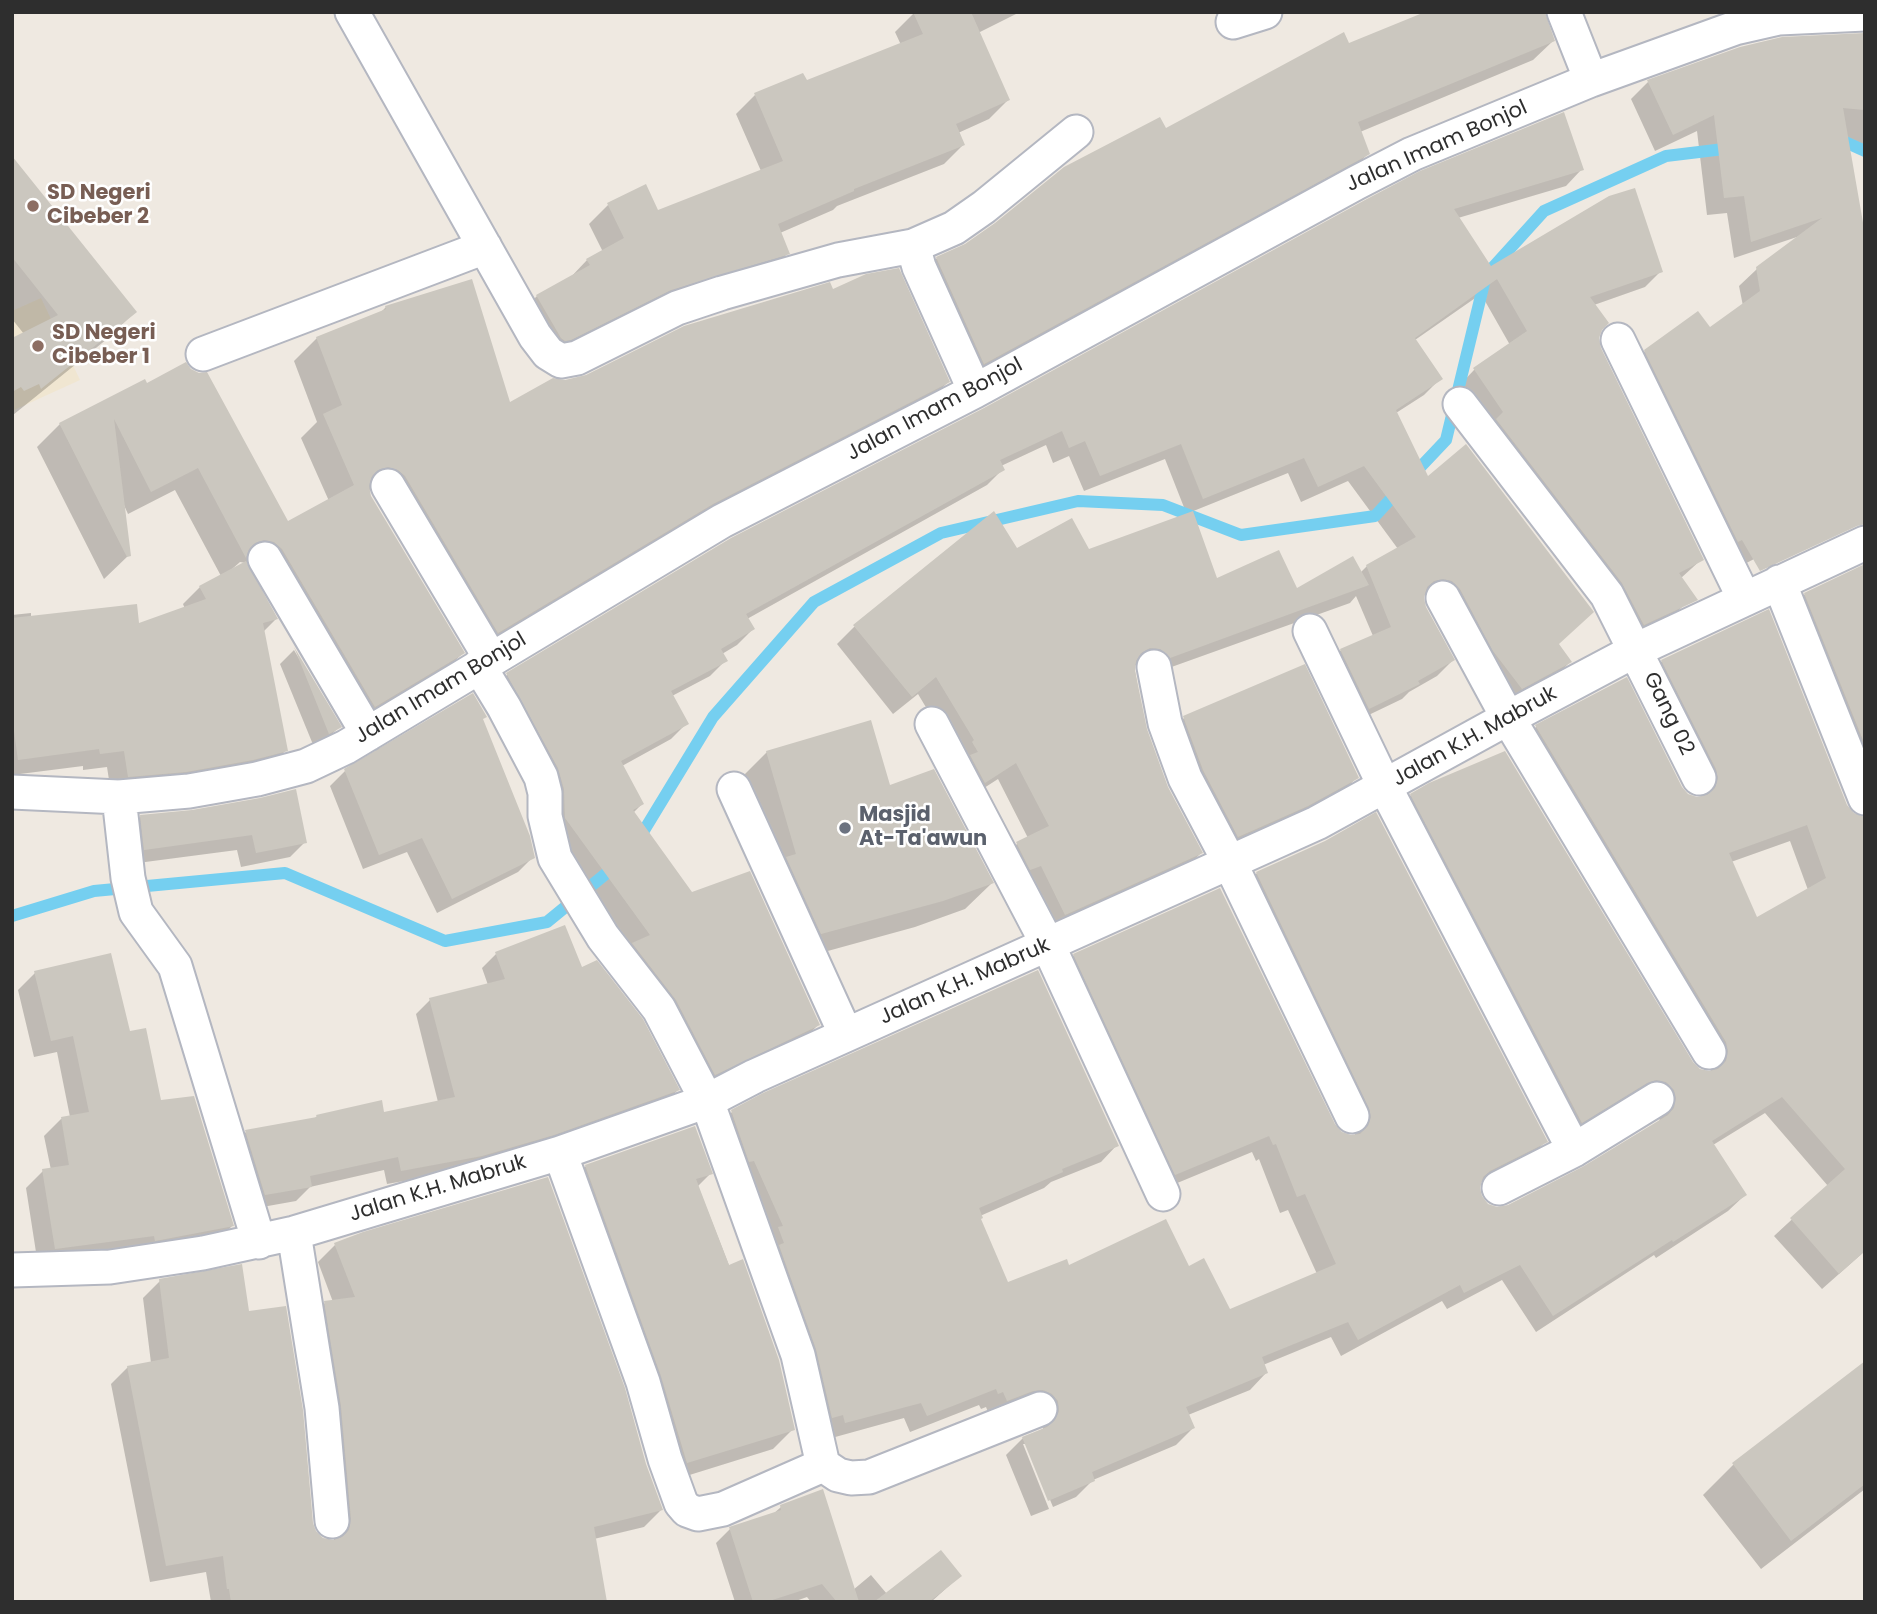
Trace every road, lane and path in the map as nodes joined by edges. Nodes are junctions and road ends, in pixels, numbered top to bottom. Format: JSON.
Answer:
{"nodes":[{"id":1,"x":352,"y":12,"type":"edge"},
{"id":2,"x":1265,"y":12,"type":"edge"},
{"id":3,"x":1564,"y":12,"type":"edge"},
{"id":4,"x":1865,"y":14,"type":"edge"},
{"id":5,"x":1233,"y":22,"type":"dead end"},
{"id":6,"x":1591,"y":80,"type":"junction"},
{"id":7,"x":1076,"y":132,"type":"dead end"},
{"id":8,"x":913,"y":246,"type":"junction"},
{"id":9,"x":485,"y":247,"type":"junction"},
{"id":10,"x":1618,"y":340,"type":"dead end"},
{"id":11,"x":203,"y":354,"type":"dead end"},
{"id":12,"x":975,"y":391,"type":"junction"},
{"id":13,"x":1460,"y":404,"type":"dead end"},
{"id":14,"x":388,"y":485,"type":"dead end"},
{"id":15,"x":1865,"y":543,"type":"edge"},
{"id":16,"x":265,"y":559,"type":"dead end"},
{"id":17,"x":1779,"y":582,"type":"junction"},
{"id":18,"x":1443,"y":597,"type":"dead end"},
{"id":19,"x":1744,"y":598,"type":"junction"},
{"id":20,"x":1310,"y":631,"type":"dead end"},
{"id":21,"x":1636,"y":650,"type":"junction"},
{"id":22,"x":485,"y":663,"type":"junction"},
{"id":23,"x":1154,"y":667,"type":"dead end"},
{"id":24,"x":1508,"y":718,"type":"junction"},
{"id":25,"x":932,"y":724,"type":"dead end"},
{"id":26,"x":368,"y":734,"type":"junction"},
{"id":27,"x":1699,"y":778,"type":"dead end"},
{"id":28,"x":1385,"y":787,"type":"junction"},
{"id":29,"x":734,"y":789,"type":"dead end"},
{"id":30,"x":12,"y":792,"type":"edge"},
{"id":31,"x":119,"y":797,"type":"junction"},
{"id":32,"x":1865,"y":798,"type":"edge"},
{"id":33,"x":1230,"y":863,"type":"junction"},
{"id":34,"x":1048,"y":945,"type":"junction"},
{"id":35,"x":846,"y":1035,"type":"junction"},
{"id":36,"x":1709,"y":1052,"type":"dead end"},
{"id":37,"x":1657,"y":1098,"type":"dead end"},
{"id":38,"x":707,"y":1101,"type":"junction"},
{"id":39,"x":1352,"y":1116,"type":"dead end"},
{"id":40,"x":1574,"y":1150,"type":"junction"},
{"id":41,"x":559,"y":1153,"type":"junction"},
{"id":42,"x":1499,"y":1188,"type":"dead end"},
{"id":43,"x":1163,"y":1194,"type":"dead end"},
{"id":44,"x":294,"y":1234,"type":"junction"},
{"id":45,"x":259,"y":1242,"type":"junction"},
{"id":46,"x":12,"y":1270,"type":"edge"},
{"id":47,"x":1040,"y":1409,"type":"dead end"},
{"id":48,"x":822,"y":1465,"type":"junction"},
{"id":49,"x":332,"y":1521,"type":"dead end"}],
"edges":[{"from":1,"to":9,"type":"street"},
{"from":2,"to":5,"type":"street"},
{"from":3,"to":6,"type":"street"},
{"from":4,"to":6,"type":"street","name":"Jalan Imam Bonjol"},
{"from":6,"to":12,"type":"street","name":"Jalan Imam Bonjol"},
{"from":7,"to":8,"type":"street"},
{"from":8,"to":9,"type":"street"},
{"from":8,"to":12,"type":"street"},
{"from":9,"to":11,"type":"street"},
{"from":10,"to":19,"type":"street"},
{"from":12,"to":22,"type":"street","name":"Jalan Imam Bonjol"},
{"from":13,"to":21,"type":"street","name":"Gang 02"},
{"from":14,"to":22,"type":"street"},
{"from":15,"to":17,"type":"street","name":"Jalan K.H. Mabruk"},
{"from":16,"to":26,"type":"street"},
{"from":17,"to":19,"type":"street","name":"Jalan K.H. Mabruk"},
{"from":17,"to":32,"type":"street"},
{"from":18,"to":24,"type":"street"},
{"from":19,"to":21,"type":"street","name":"Jalan K.H. Mabruk"},
{"from":20,"to":28,"type":"street"},
{"from":21,"to":24,"type":"street","name":"Jalan K.H. Mabruk"},
{"from":21,"to":27,"type":"street","name":"Gang 02"},
{"from":22,"to":26,"type":"street","name":"Jalan Imam Bonjol"},
{"from":22,"to":38,"type":"street"},
{"from":23,"to":33,"type":"street"},
{"from":24,"to":28,"type":"street","name":"Jalan K.H. Mabruk"},
{"from":24,"to":36,"type":"street"},
{"from":25,"to":34,"type":"street"},
{"from":26,"to":31,"type":"street","name":"Jalan Imam Bonjol"},
{"from":28,"to":33,"type":"street","name":"Jalan K.H. Mabruk"},
{"from":28,"to":40,"type":"street"},
{"from":29,"to":35,"type":"street"},
{"from":30,"to":31,"type":"street","name":"Jalan Imam Bonjol"},
{"from":31,"to":45,"type":"street"},
{"from":33,"to":34,"type":"street","name":"Jalan K.H. Mabruk"},
{"from":33,"to":39,"type":"street"},
{"from":34,"to":35,"type":"street","name":"Jalan K.H. Mabruk"},
{"from":34,"to":43,"type":"street"},
{"from":35,"to":38,"type":"street","name":"Jalan K.H. Mabruk"},
{"from":37,"to":40,"type":"street"},
{"from":38,"to":41,"type":"street","name":"Jalan K.H. Mabruk"},
{"from":38,"to":48,"type":"street"},
{"from":40,"to":42,"type":"street"},
{"from":41,"to":44,"type":"street","name":"Jalan K.H. Mabruk"},
{"from":41,"to":48,"type":"street"},
{"from":44,"to":45,"type":"street","name":"Jalan K.H. Mabruk"},
{"from":44,"to":49,"type":"street"},
{"from":45,"to":46,"type":"street","name":"Jalan K.H. Mabruk"},
{"from":47,"to":48,"type":"street"}]}
